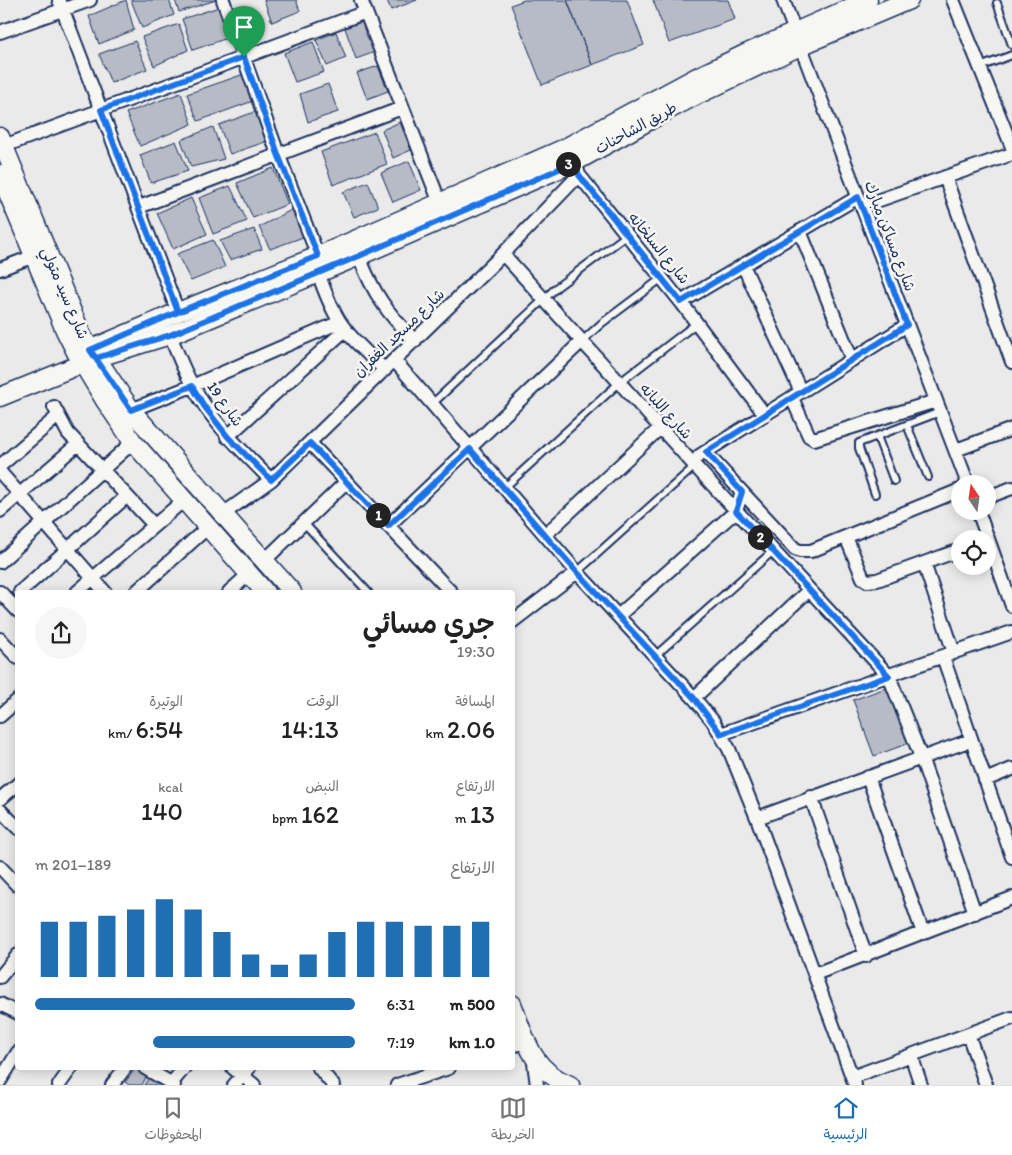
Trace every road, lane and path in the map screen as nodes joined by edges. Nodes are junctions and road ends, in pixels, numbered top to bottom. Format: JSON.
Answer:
{"nodes":[{"id":1,"x":90,"y":0,"type":"edge"},
{"id":2,"x":223,"y":0,"type":"edge"},
{"id":3,"x":783,"y":0,"type":"edge"},
{"id":4,"x":868,"y":0,"type":"edge"},
{"id":5,"x":909,"y":0,"type":"edge"},
{"id":6,"x":953,"y":0,"type":"edge"},
{"id":7,"x":997,"y":3,"type":"dead end"},
{"id":8,"x":61,"y":5,"type":"edge"},
{"id":9,"x":364,"y":6,"type":"edge"},
{"id":10,"x":0,"y":32,"type":"edge"},
{"id":11,"x":798,"y":39,"type":"junction"},
{"id":12,"x":1012,"y":44,"type":"edge"},
{"id":13,"x":1012,"y":55,"type":"edge"},
{"id":14,"x":244,"y":57,"type":"junction"},
{"id":15,"x":980,"y":67,"type":"junction"},
{"id":16,"x":402,"y":108,"type":"junction"},
{"id":17,"x":101,"y":110,"type":"junction"},
{"id":18,"x":2,"y":142,"type":"edge"},
{"id":19,"x":1012,"y":147,"type":"edge"},
{"id":20,"x":278,"y":154,"type":"junction"},
{"id":21,"x":1012,"y":154,"type":"edge"},
{"id":22,"x":577,"y":168,"type":"junction"},
{"id":23,"x":0,"y":174,"type":"edge"},
{"id":24,"x":945,"y":178,"type":"junction"},
{"id":25,"x":860,"y":202,"type":"junction"},
{"id":26,"x":440,"y":203,"type":"junction"},
{"id":27,"x":139,"y":207,"type":"junction"},
{"id":28,"x":800,"y":231,"type":"junction"},
{"id":29,"x":627,"y":234,"type":"junction"},
{"id":30,"x":503,"y":254,"type":"junction"},
{"id":31,"x":34,"y":256,"type":"junction"},
{"id":32,"x":359,"y":256,"type":"junction"},
{"id":33,"x":318,"y":264,"type":"junction"},
{"id":34,"x":743,"y":265,"type":"junction"},
{"id":35,"x":0,"y":270,"type":"edge"},
{"id":36,"x":662,"y":278,"type":"junction"},
{"id":37,"x":543,"y":300,"type":"junction"},
{"id":38,"x":681,"y":302,"type":"junction"},
{"id":39,"x":178,"y":312,"type":"junction"},
{"id":40,"x":697,"y":323,"type":"junction"},
{"id":41,"x":907,"y":325,"type":"junction"},
{"id":42,"x":342,"y":326,"type":"junction"},
{"id":43,"x":170,"y":335,"type":"junction"},
{"id":44,"x":1008,"y":338,"type":"edge"},
{"id":45,"x":415,"y":341,"type":"junction"},
{"id":46,"x":581,"y":342,"type":"junction"},
{"id":47,"x":87,"y":356,"type":"junction"},
{"id":48,"x":852,"y":360,"type":"junction"},
{"id":49,"x":395,"y":361,"type":"junction"},
{"id":50,"x":1012,"y":362,"type":"edge"},
{"id":51,"x":385,"y":370,"type":"junction"},
{"id":52,"x":619,"y":383,"type":"junction"},
{"id":53,"x":0,"y":384,"type":"edge"},
{"id":54,"x":192,"y":386,"type":"junction"},
{"id":55,"x":796,"y":395,"type":"junction"},
{"id":56,"x":0,"y":397,"type":"edge"},
{"id":57,"x":432,"y":404,"type":"junction"},
{"id":58,"x":938,"y":407,"type":"junction"},
{"id":59,"x":131,"y":410,"type":"junction"},
{"id":60,"x":765,"y":415,"type":"junction"},
{"id":61,"x":907,"y":424,"type":"junction"},
{"id":62,"x":660,"y":428,"type":"junction"},
{"id":63,"x":1012,"y":429,"type":"edge"},
{"id":64,"x":877,"y":436,"type":"junction"},
{"id":65,"x":228,"y":437,"type":"junction"},
{"id":66,"x":134,"y":442,"type":"junction"},
{"id":67,"x":310,"y":443,"type":"junction"},
{"id":68,"x":78,"y":444,"type":"junction"},
{"id":69,"x":470,"y":449,"type":"junction"},
{"id":70,"x":956,"y":450,"type":"junction"},
{"id":71,"x":706,"y":452,"type":"junction"},
{"id":72,"x":693,"y":464,"type":"junction"},
{"id":73,"x":0,"y":466,"type":"edge"},
{"id":74,"x":103,"y":471,"type":"junction"},
{"id":75,"x":0,"y":472,"type":"edge"},
{"id":76,"x":965,"y":475,"type":"edge"},
{"id":77,"x":928,"y":477,"type":"dead end"},
{"id":78,"x":271,"y":480,"type":"junction"},
{"id":79,"x":894,"y":481,"type":"dead end"},
{"id":80,"x":346,"y":482,"type":"junction"},
{"id":81,"x":504,"y":488,"type":"junction"},
{"id":82,"x":1012,"y":488,"type":"edge"},
{"id":83,"x":742,"y":492,"type":"junction"},
{"id":84,"x":19,"y":494,"type":"junction"},
{"id":85,"x":875,"y":494,"type":"dead end"},
{"id":86,"x":951,"y":494,"type":"edge"},
{"id":87,"x":996,"y":494,"type":"edge"},
{"id":88,"x":127,"y":496,"type":"junction"},
{"id":89,"x":184,"y":500,"type":"junction"},
{"id":90,"x":0,"y":511,"type":"edge"},
{"id":91,"x":736,"y":511,"type":"junction"},
{"id":92,"x":223,"y":514,"type":"junction"},
{"id":93,"x":44,"y":522,"type":"junction"},
{"id":94,"x":304,"y":523,"type":"junction"},
{"id":95,"x":154,"y":525,"type":"junction"},
{"id":96,"x":388,"y":526,"type":"junction"},
{"id":97,"x":208,"y":527,"type":"junction"},
{"id":98,"x":545,"y":535,"type":"junction"},
{"id":99,"x":846,"y":537,"type":"junction"},
{"id":100,"x":68,"y":550,"type":"junction"},
{"id":101,"x":773,"y":551,"type":"junction"},
{"id":102,"x":951,"y":553,"type":"edge"},
{"id":103,"x":264,"y":561,"type":"junction"},
{"id":104,"x":0,"y":562,"type":"edge"},
{"id":105,"x":924,"y":563,"type":"junction"},
{"id":106,"x":996,"y":563,"type":"edge"},
{"id":107,"x":577,"y":572,"type":"junction"},
{"id":108,"x":249,"y":574,"type":"junction"},
{"id":109,"x":93,"y":579,"type":"junction"},
{"id":110,"x":26,"y":590,"type":"edge"},
{"id":111,"x":79,"y":590,"type":"edge"},
{"id":112,"x":103,"y":590,"type":"edge"},
{"id":113,"x":138,"y":590,"type":"edge"},
{"id":114,"x":231,"y":590,"type":"edge"},
{"id":115,"x":262,"y":590,"type":"edge"},
{"id":116,"x":290,"y":590,"type":"edge"},
{"id":117,"x":366,"y":590,"type":"edge"},
{"id":118,"x":449,"y":590,"type":"edge"},
{"id":119,"x":809,"y":590,"type":"junction"},
{"id":120,"x":0,"y":592,"type":"edge"},
{"id":121,"x":15,"y":600,"type":"edge"},
{"id":122,"x":1012,"y":606,"type":"edge"},
{"id":123,"x":618,"y":616,"type":"junction"},
{"id":124,"x":515,"y":620,"type":"edge"},
{"id":125,"x":1012,"y":632,"type":"edge"},
{"id":126,"x":0,"y":640,"type":"edge"},
{"id":127,"x":15,"y":655,"type":"edge"},
{"id":128,"x":948,"y":655,"type":"junction"},
{"id":129,"x":655,"y":656,"type":"junction"},
{"id":130,"x":889,"y":676,"type":"junction"},
{"id":131,"x":694,"y":698,"type":"junction"},
{"id":132,"x":15,"y":703,"type":"edge"},
{"id":133,"x":0,"y":716,"type":"edge"},
{"id":134,"x":721,"y":734,"type":"junction"},
{"id":135,"x":971,"y":740,"type":"junction"},
{"id":136,"x":921,"y":757,"type":"junction"},
{"id":137,"x":1012,"y":770,"type":"edge"},
{"id":138,"x":868,"y":777,"type":"junction"},
{"id":139,"x":985,"y":780,"type":"junction"},
{"id":140,"x":15,"y":787,"type":"edge"},
{"id":141,"x":811,"y":798,"type":"junction"},
{"id":142,"x":0,"y":800,"type":"edge"},
{"id":143,"x":0,"y":810,"type":"edge"},
{"id":144,"x":758,"y":818,"type":"junction"},
{"id":145,"x":15,"y":825,"type":"edge"},
{"id":146,"x":1008,"y":835,"type":"edge"},
{"id":147,"x":1012,"y":857,"type":"edge"},
{"id":148,"x":0,"y":867,"type":"edge"},
{"id":149,"x":15,"y":883,"type":"edge"},
{"id":150,"x":1012,"y":898,"type":"edge"},
{"id":151,"x":975,"y":913,"type":"junction"},
{"id":152,"x":923,"y":933,"type":"junction"},
{"id":153,"x":866,"y":956,"type":"junction"},
{"id":154,"x":15,"y":959,"type":"edge"},
{"id":155,"x":815,"y":974,"type":"junction"},
{"id":156,"x":0,"y":977,"type":"edge"},
{"id":157,"x":0,"y":1004,"type":"edge"},
{"id":158,"x":15,"y":1012,"type":"edge"},
{"id":159,"x":515,"y":1015,"type":"edge"},
{"id":160,"x":1012,"y":1018,"type":"edge"},
{"id":161,"x":968,"y":1034,"type":"junction"},
{"id":162,"x":524,"y":1048,"type":"edge"},
{"id":163,"x":911,"y":1055,"type":"junction"},
{"id":164,"x":15,"y":1057,"type":"edge"},
{"id":165,"x":70,"y":1070,"type":"edge"},
{"id":166,"x":123,"y":1070,"type":"edge"},
{"id":167,"x":148,"y":1070,"type":"edge"},
{"id":168,"x":182,"y":1070,"type":"edge"},
{"id":169,"x":320,"y":1070,"type":"edge"},
{"id":170,"x":443,"y":1070,"type":"edge"},
{"id":171,"x":239,"y":1074,"type":"edge"},
{"id":172,"x":0,"y":1081,"type":"edge"},
{"id":173,"x":854,"y":1081,"type":"edge"},
{"id":174,"x":172,"y":1084,"type":"edge"},
{"id":175,"x":60,"y":1085,"type":"edge"},
{"id":176,"x":112,"y":1085,"type":"edge"},
{"id":177,"x":254,"y":1085,"type":"edge"},
{"id":178,"x":333,"y":1085,"type":"edge"},
{"id":179,"x":397,"y":1085,"type":"edge"},
{"id":180,"x":537,"y":1085,"type":"edge"},
{"id":181,"x":570,"y":1085,"type":"edge"},
{"id":182,"x":921,"y":1085,"type":"edge"},
{"id":183,"x":986,"y":1085,"type":"edge"}],
"edges":[{"from":1,"to":8,"type":"street"},
{"from":2,"to":14,"type":"street"},
{"from":3,"to":11,"type":"street","name":"شارع مساكن مبارك"},
{"from":4,"to":11,"type":"main road","name":"طريق الشاحنات"},
{"from":5,"to":11,"type":"main road","name":"طريق الشاحنات"},
{"from":6,"to":15,"type":"street"},
{"from":7,"to":12,"type":"lane"},
{"from":8,"to":10,"type":"street"},
{"from":8,"to":17,"type":"street"},
{"from":9,"to":14,"type":"street"},
{"from":9,"to":16,"type":"street"},
{"from":11,"to":22,"type":"main road","name":"طريق الشاحنات"},
{"from":11,"to":25,"type":"street","name":"شارع مساكن مبارك"},
{"from":11,"to":26,"type":"main road","name":"طريق الشاحنات"},
{"from":13,"to":15,"type":"lane"},
{"from":14,"to":17,"type":"street"},
{"from":14,"to":20,"type":"street"},
{"from":15,"to":19,"type":"street"},
{"from":16,"to":20,"type":"street"},
{"from":16,"to":26,"type":"street"},
{"from":17,"to":18,"type":"street"},
{"from":17,"to":27,"type":"street"},
{"from":18,"to":47,"type":"main road","name":"شارع سيد متولي"},
{"from":20,"to":27,"type":"street"},
{"from":20,"to":33,"type":"street"},
{"from":21,"to":24,"type":"street"},
{"from":22,"to":29,"type":"street","name":"شارع السلخانه"},
{"from":22,"to":30,"type":"street","name":"شارع مسجد الغفران"},
{"from":22,"to":32,"type":"main road","name":"طريق الشاحنات"},
{"from":23,"to":31,"type":"main road","name":"شارع سيد متولي"},
{"from":24,"to":25,"type":"street"},
{"from":24,"to":44,"type":"street"},
{"from":25,"to":28,"type":"street"},
{"from":25,"to":41,"type":"street","name":"شارع مساكن مبارك"},
{"from":26,"to":33,"type":"main road","name":"طريق الشاحنات"},
{"from":27,"to":39,"type":"street"},
{"from":28,"to":34,"type":"street"},
{"from":28,"to":48,"type":"street"},
{"from":29,"to":36,"type":"street","name":"شارع السلخانه"},
{"from":29,"to":37,"type":"lane"},
{"from":30,"to":37,"type":"street","name":"شارع اللبانه"},
{"from":30,"to":45,"type":"street","name":"شارع مسجد الغفران"},
{"from":31,"to":35,"type":"street"},
{"from":31,"to":47,"type":"main road","name":"شارع سيد متولي"},
{"from":32,"to":33,"type":"main road","name":"طريق الشاحنات"},
{"from":32,"to":45,"type":"street"},
{"from":33,"to":39,"type":"main road","name":"طريق الشاحنات"},
{"from":33,"to":42,"type":"street"},
{"from":33,"to":43,"type":"main road","name":"طريق الشاحنات"},
{"from":34,"to":38,"type":"street"},
{"from":34,"to":55,"type":"street"},
{"from":36,"to":38,"type":"street","name":"شارع السلخانه"},
{"from":36,"to":46,"type":"lane"},
{"from":37,"to":46,"type":"street","name":"شارع اللبانه"},
{"from":37,"to":57,"type":"lane"},
{"from":38,"to":40,"type":"street","name":"شارع السلخانه"},
{"from":39,"to":47,"type":"main road","name":"طريق الشاحنات"},
{"from":40,"to":52,"type":"lane"},
{"from":40,"to":60,"type":"street","name":"شارع السلخانه"},
{"from":41,"to":48,"type":"street"},
{"from":41,"to":58,"type":"street","name":"شارع مساكن مبارك"},
{"from":42,"to":51,"type":"street"},
{"from":42,"to":54,"type":"street"},
{"from":42,"to":65,"type":"street"},
{"from":43,"to":47,"type":"main road","name":"طريق الشاحنات"},
{"from":43,"to":54,"type":"street","name":"شارع 19"},
{"from":44,"to":50,"type":"street"},
{"from":45,"to":49,"type":"street","name":"شارع مسجد الغفران"},
{"from":46,"to":52,"type":"street","name":"شارع اللبانه"},
{"from":46,"to":69,"type":"street"},
{"from":47,"to":53,"type":"main road","name":"طريق الشاحنات"},
{"from":47,"to":56,"type":"main road","name":"طريق الشاحنات"},
{"from":47,"to":59,"type":"main road","name":"شارع سيد متولي"},
{"from":47,"to":66,"type":"main road","name":"شارع سيد متولي"},
{"from":48,"to":55,"type":"street"},
{"from":49,"to":51,"type":"street","name":"شارع مسجد الغفران"},
{"from":49,"to":57,"type":"street"},
{"from":51,"to":67,"type":"street","name":"شارع مسجد الغفران"},
{"from":52,"to":62,"type":"street","name":"شارع اللبانه"},
{"from":52,"to":81,"type":"lane"},
{"from":54,"to":59,"type":"street"},
{"from":54,"to":65,"type":"street","name":"شارع 19"},
{"from":55,"to":58,"type":"street"},
{"from":55,"to":60,"type":"street"},
{"from":57,"to":69,"type":"street"},
{"from":58,"to":61,"type":"lane"},
{"from":58,"to":70,"type":"street","name":"شارع مساكن مبارك"},
{"from":59,"to":92,"type":"main road","name":"شارع سيد متولي"},
{"from":60,"to":71,"type":"street"},
{"from":61,"to":64,"type":"lane"},
{"from":61,"to":77,"type":"lane"},
{"from":62,"to":72,"type":"street","name":"شارع اللبانه"},
{"from":62,"to":98,"type":"street"},
{"from":63,"to":70,"type":"street"},
{"from":64,"to":79,"type":"lane"},
{"from":64,"to":85,"type":"lane"},
{"from":65,"to":78,"type":"street","name":"شارع 19"},
{"from":66,"to":74,"type":"street"},
{"from":66,"to":89,"type":"main road","name":"شارع سيد متولي"},
{"from":67,"to":78,"type":"street","name":"شارع مسجد الغفران"},
{"from":67,"to":80,"type":"street"},
{"from":68,"to":73,"type":"street"},
{"from":68,"to":74,"type":"street"},
{"from":68,"to":84,"type":"street"},
{"from":69,"to":81,"type":"street"},
{"from":69,"to":96,"type":"street"},
{"from":70,"to":76,"type":"street","name":"شارع مساكن مبارك"},
{"from":71,"to":72,"type":"street"},
{"from":71,"to":83,"type":"street"},
{"from":72,"to":91,"type":"street","name":"شارع اللبانه"},
{"from":72,"to":107,"type":"lane"},
{"from":74,"to":88,"type":"street"},
{"from":74,"to":93,"type":"street"},
{"from":75,"to":84,"type":"street"},
{"from":78,"to":92,"type":"street","name":"شارع مسجد الغفران"},
{"from":80,"to":94,"type":"street"},
{"from":80,"to":96,"type":"street"},
{"from":81,"to":98,"type":"street"},
{"from":82,"to":87,"type":"street"},
{"from":83,"to":91,"type":"street"},
{"from":83,"to":99,"type":"street"},
{"from":84,"to":90,"type":"street"},
{"from":84,"to":93,"type":"street"},
{"from":86,"to":99,"type":"street"},
{"from":88,"to":95,"type":"street"},
{"from":88,"to":100,"type":"street"},
{"from":89,"to":95,"type":"street"},
{"from":89,"to":97,"type":"main road","name":"شارع سيد متولي"},
{"from":91,"to":101,"type":"street","name":"شارع اللبانه"},
{"from":91,"to":123,"type":"street"},
{"from":92,"to":103,"type":"main road","name":"شارع سيد متولي"},
{"from":93,"to":100,"type":"street"},
{"from":93,"to":104,"type":"street"},
{"from":94,"to":103,"type":"street"},
{"from":94,"to":117,"type":"lane"},
{"from":95,"to":109,"type":"street"},
{"from":96,"to":118,"type":"street"},
{"from":97,"to":108,"type":"main road","name":"شارع سيد متولي"},
{"from":97,"to":113,"type":"street"},
{"from":98,"to":107,"type":"street"},
{"from":99,"to":105,"type":"street"},
{"from":100,"to":109,"type":"street"},
{"from":100,"to":110,"type":"street"},
{"from":101,"to":119,"type":"street","name":"شارع اللبانه"},
{"from":101,"to":129,"type":"lane"},
{"from":102,"to":105,"type":"street"},
{"from":103,"to":116,"type":"main road","name":"شارع سيد متولي"},
{"from":105,"to":128,"type":"street"},
{"from":106,"to":122,"type":"street"},
{"from":107,"to":123,"type":"street"},
{"from":107,"to":124,"type":"street"},
{"from":108,"to":114,"type":"street"},
{"from":108,"to":115,"type":"main road","name":"شارع سيد متولي"},
{"from":109,"to":111,"type":"street"},
{"from":109,"to":112,"type":"street"},
{"from":119,"to":130,"type":"street","name":"شارع اللبانه"},
{"from":119,"to":131,"type":"street"},
{"from":120,"to":121,"type":"street"},
{"from":123,"to":129,"type":"street"},
{"from":125,"to":128,"type":"street"},
{"from":126,"to":127,"type":"street"},
{"from":128,"to":130,"type":"street"},
{"from":128,"to":135,"type":"street"},
{"from":129,"to":131,"type":"street"},
{"from":130,"to":134,"type":"street"},
{"from":130,"to":136,"type":"street"},
{"from":131,"to":134,"type":"street"},
{"from":132,"to":133,"type":"street"},
{"from":134,"to":144,"type":"street"},
{"from":135,"to":136,"type":"street"},
{"from":135,"to":139,"type":"street"},
{"from":136,"to":138,"type":"street"},
{"from":136,"to":151,"type":"street"},
{"from":137,"to":139,"type":"street"},
{"from":138,"to":141,"type":"street"},
{"from":138,"to":152,"type":"street"},
{"from":139,"to":146,"type":"street"},
{"from":140,"to":142,"type":"street"},
{"from":141,"to":144,"type":"street"},
{"from":141,"to":153,"type":"street"},
{"from":143,"to":145,"type":"street"},
{"from":144,"to":155,"type":"street"},
{"from":146,"to":147,"type":"street"},
{"from":148,"to":149,"type":"street"},
{"from":150,"to":151,"type":"street"},
{"from":151,"to":152,"type":"street"},
{"from":152,"to":153,"type":"street"},
{"from":153,"to":155,"type":"street"},
{"from":154,"to":156,"type":"street"},
{"from":155,"to":173,"type":"street"},
{"from":157,"to":158,"type":"street"},
{"from":159,"to":162,"type":"main road"},
{"from":160,"to":161,"type":"street"},
{"from":161,"to":163,"type":"street"},
{"from":161,"to":183,"type":"street"},
{"from":162,"to":180,"type":"street"},
{"from":162,"to":181,"type":"main road"},
{"from":163,"to":173,"type":"street"},
{"from":163,"to":182,"type":"street"},
{"from":164,"to":172,"type":"street"},
{"from":165,"to":175,"type":"street"},
{"from":166,"to":176,"type":"street"},
{"from":167,"to":174,"type":"street"},
{"from":168,"to":174,"type":"street"},
{"from":169,"to":178,"type":"street"},
{"from":170,"to":179,"type":"street"},
{"from":171,"to":177,"type":"street"}]}
